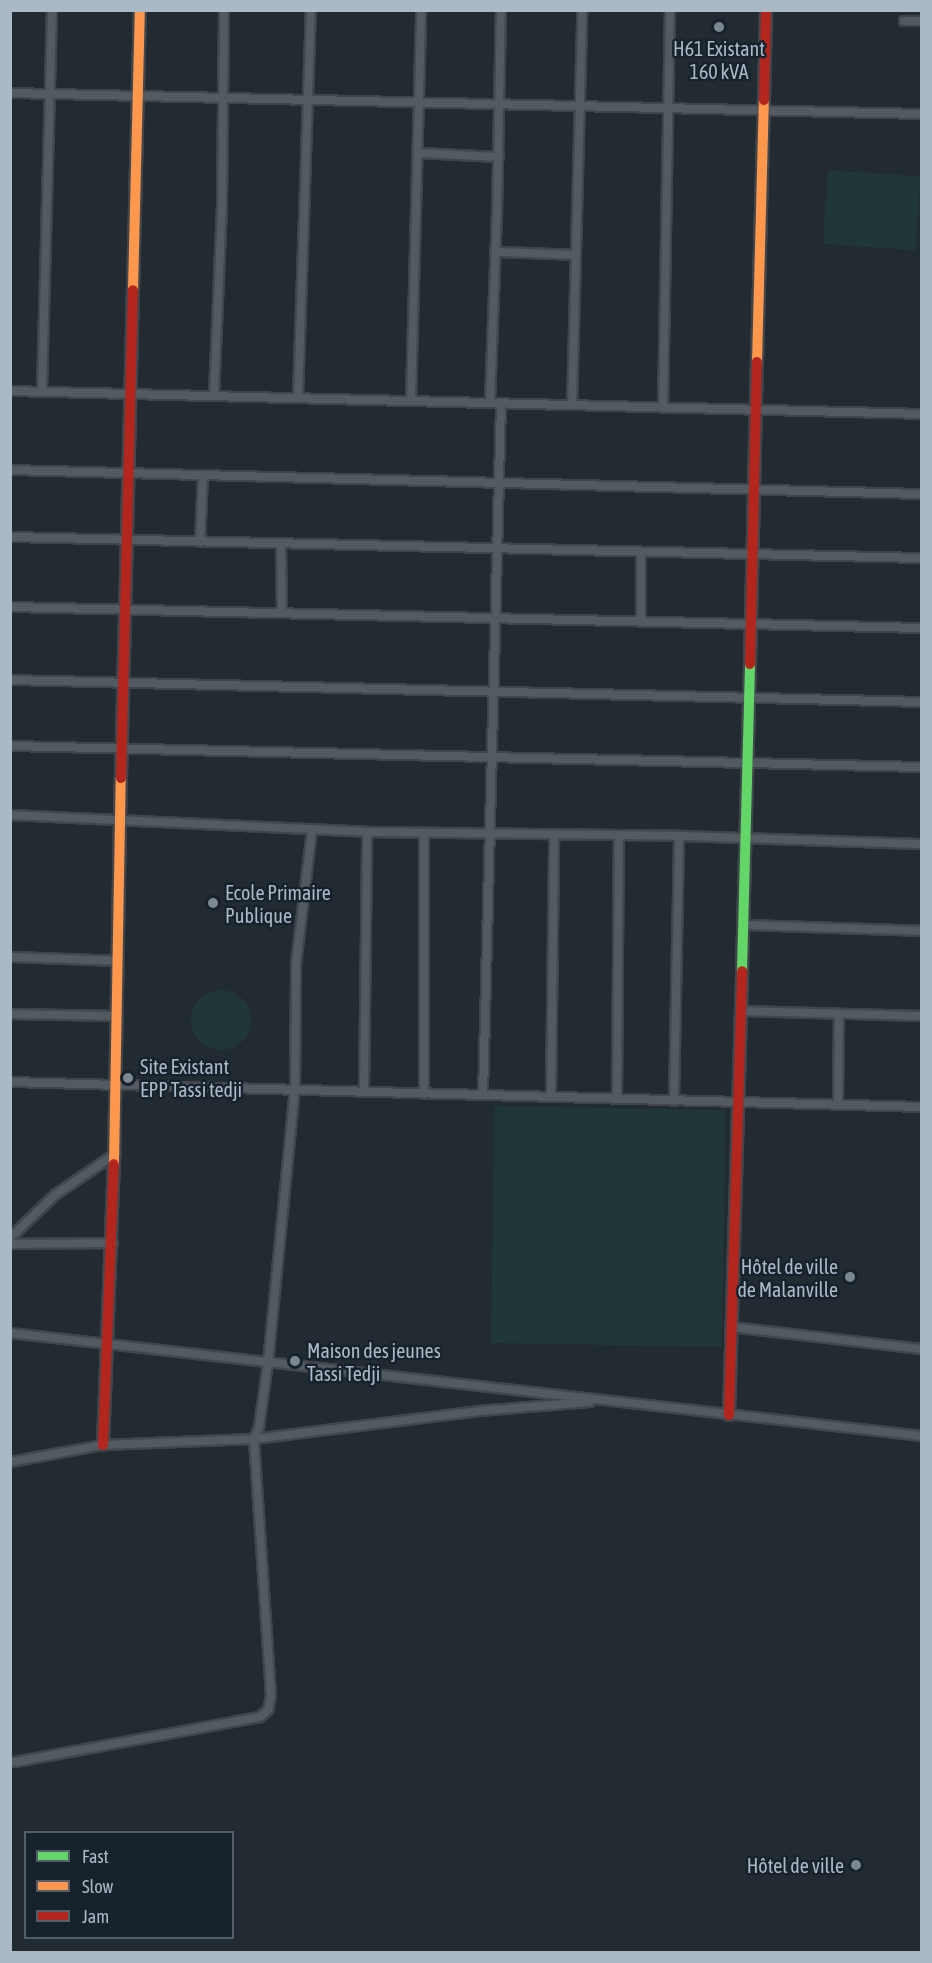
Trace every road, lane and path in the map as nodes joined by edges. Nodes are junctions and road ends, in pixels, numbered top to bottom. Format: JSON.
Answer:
{"nodes":[{"id":1,"x":52,"y":10,"type":"edge"},
{"id":2,"x":140,"y":10,"type":"edge"},
{"id":3,"x":224,"y":10,"type":"edge"},
{"id":4,"x":311,"y":10,"type":"edge"},
{"id":5,"x":421,"y":10,"type":"edge"},
{"id":6,"x":501,"y":10,"type":"edge"},
{"id":7,"x":582,"y":10,"type":"edge"},
{"id":8,"x":670,"y":10,"type":"edge"},
{"id":9,"x":766,"y":10,"type":"edge"},
{"id":10,"x":904,"y":21,"type":"dead end"},
{"id":11,"x":921,"y":21,"type":"edge"},
{"id":12,"x":10,"y":93,"type":"edge"},
{"id":13,"x":51,"y":94,"type":"junction"},
{"id":14,"x":138,"y":96,"type":"junction"},
{"id":15,"x":222,"y":98,"type":"junction"},
{"id":16,"x":309,"y":100,"type":"junction"},
{"id":17,"x":419,"y":102,"type":"junction"},
{"id":18,"x":498,"y":104,"type":"junction"},
{"id":19,"x":579,"y":106,"type":"junction"},
{"id":20,"x":667,"y":108,"type":"junction"},
{"id":21,"x":763,"y":111,"type":"junction"},
{"id":22,"x":921,"y":114,"type":"edge"},
{"id":23,"x":418,"y":153,"type":"junction"},
{"id":24,"x":499,"y":157,"type":"junction"},
{"id":25,"x":496,"y":252,"type":"junction"},
{"id":26,"x":576,"y":255,"type":"junction"},
{"id":27,"x":10,"y":391,"type":"edge"},
{"id":28,"x":42,"y":392,"type":"junction"},
{"id":29,"x":130,"y":393,"type":"junction"},
{"id":30,"x":214,"y":396,"type":"junction"},
{"id":31,"x":298,"y":398,"type":"junction"},
{"id":32,"x":411,"y":401,"type":"junction"},
{"id":33,"x":490,"y":403,"type":"junction"},
{"id":34,"x":501,"y":403,"type":"junction"},
{"id":35,"x":572,"y":405,"type":"junction"},
{"id":36,"x":663,"y":408,"type":"junction"},
{"id":37,"x":756,"y":408,"type":"junction"},
{"id":38,"x":921,"y":414,"type":"edge"},
{"id":39,"x":10,"y":470,"type":"edge"},
{"id":40,"x":128,"y":473,"type":"junction"},
{"id":41,"x":203,"y":477,"type":"junction"},
{"id":42,"x":498,"y":484,"type":"junction"},
{"id":43,"x":754,"y":489,"type":"junction"},
{"id":44,"x":921,"y":494,"type":"edge"},
{"id":45,"x":10,"y":537,"type":"edge"},
{"id":46,"x":127,"y":541,"type":"junction"},
{"id":47,"x":200,"y":542,"type":"junction"},
{"id":48,"x":281,"y":545,"type":"junction"},
{"id":49,"x":496,"y":547,"type":"junction"},
{"id":50,"x":641,"y":552,"type":"junction"},
{"id":51,"x":752,"y":555,"type":"junction"},
{"id":52,"x":921,"y":558,"type":"edge"},
{"id":53,"x":10,"y":607,"type":"edge"},
{"id":54,"x":125,"y":609,"type":"junction"},
{"id":55,"x":282,"y":613,"type":"junction"},
{"id":56,"x":495,"y":618,"type":"junction"},
{"id":57,"x":640,"y":621,"type":"junction"},
{"id":58,"x":751,"y":624,"type":"junction"},
{"id":59,"x":921,"y":628,"type":"edge"},
{"id":60,"x":10,"y":680,"type":"edge"},
{"id":61,"x":123,"y":682,"type":"junction"},
{"id":62,"x":494,"y":691,"type":"junction"},
{"id":63,"x":750,"y":698,"type":"junction"},
{"id":64,"x":921,"y":702,"type":"edge"},
{"id":65,"x":10,"y":746,"type":"edge"},
{"id":66,"x":122,"y":750,"type":"junction"},
{"id":67,"x":490,"y":757,"type":"junction"},
{"id":68,"x":748,"y":762,"type":"junction"},
{"id":69,"x":921,"y":767,"type":"edge"},
{"id":70,"x":10,"y":815,"type":"edge"},
{"id":71,"x":120,"y":822,"type":"junction"},
{"id":72,"x":312,"y":830,"type":"junction"},
{"id":73,"x":368,"y":832,"type":"junction"},
{"id":74,"x":424,"y":834,"type":"junction"},
{"id":75,"x":554,"y":834,"type":"junction"},
{"id":76,"x":489,"y":835,"type":"junction"},
{"id":77,"x":619,"y":836,"type":"junction"},
{"id":78,"x":678,"y":836,"type":"junction"},
{"id":79,"x":746,"y":838,"type":"junction"},
{"id":80,"x":921,"y":844,"type":"edge"},
{"id":81,"x":744,"y":925,"type":"junction"},
{"id":82,"x":921,"y":931,"type":"edge"},
{"id":83,"x":10,"y":957,"type":"edge"},
{"id":84,"x":117,"y":960,"type":"junction"},
{"id":85,"x":741,"y":1011,"type":"junction"},
{"id":86,"x":10,"y":1014,"type":"edge"},
{"id":87,"x":839,"y":1014,"type":"junction"},
{"id":88,"x":117,"y":1016,"type":"junction"},
{"id":89,"x":921,"y":1016,"type":"edge"},
{"id":90,"x":10,"y":1082,"type":"edge"},
{"id":91,"x":117,"y":1087,"type":"junction"},
{"id":92,"x":296,"y":1090,"type":"junction"},
{"id":93,"x":364,"y":1092,"type":"junction"},
{"id":94,"x":424,"y":1094,"type":"junction"},
{"id":95,"x":483,"y":1095,"type":"junction"},
{"id":96,"x":551,"y":1097,"type":"junction"},
{"id":97,"x":617,"y":1099,"type":"junction"},
{"id":98,"x":674,"y":1101,"type":"junction"},
{"id":99,"x":739,"y":1103,"type":"junction"},
{"id":100,"x":838,"y":1105,"type":"junction"},
{"id":101,"x":921,"y":1107,"type":"edge"},
{"id":102,"x":115,"y":1154,"type":"junction"},
{"id":103,"x":10,"y":1238,"type":"edge"},
{"id":104,"x":113,"y":1243,"type":"junction"},
{"id":105,"x":10,"y":1244,"type":"edge"},
{"id":106,"x":731,"y":1327,"type":"junction"},
{"id":107,"x":10,"y":1333,"type":"edge"},
{"id":108,"x":108,"y":1344,"type":"junction"},
{"id":109,"x":921,"y":1349,"type":"edge"},
{"id":110,"x":268,"y":1363,"type":"junction"},
{"id":111,"x":610,"y":1401,"type":"junction"},
{"id":112,"x":729,"y":1415,"type":"junction"},
{"id":113,"x":921,"y":1436,"type":"edge"},
{"id":114,"x":254,"y":1439,"type":"junction"},
{"id":115,"x":103,"y":1445,"type":"junction"},
{"id":116,"x":10,"y":1462,"type":"edge"},
{"id":117,"x":15,"y":1762,"type":"dead end"}],
"edges":[{"from":1,"to":13,"type":"street"},
{"from":2,"to":14,"type":"street"},
{"from":3,"to":15,"type":"street"},
{"from":4,"to":16,"type":"street"},
{"from":5,"to":17,"type":"street"},
{"from":6,"to":18,"type":"street"},
{"from":7,"to":19,"type":"street"},
{"from":8,"to":20,"type":"street"},
{"from":9,"to":21,"type":"street"},
{"from":10,"to":11,"type":"street"},
{"from":12,"to":13,"type":"street"},
{"from":13,"to":14,"type":"street"},
{"from":13,"to":28,"type":"street"},
{"from":14,"to":15,"type":"street"},
{"from":14,"to":29,"type":"street"},
{"from":15,"to":16,"type":"street"},
{"from":15,"to":30,"type":"street"},
{"from":16,"to":17,"type":"street"},
{"from":16,"to":31,"type":"street"},
{"from":17,"to":18,"type":"street"},
{"from":17,"to":23,"type":"street"},
{"from":18,"to":19,"type":"street"},
{"from":18,"to":24,"type":"street"},
{"from":19,"to":20,"type":"street"},
{"from":19,"to":26,"type":"street"},
{"from":20,"to":21,"type":"street"},
{"from":20,"to":36,"type":"street"},
{"from":21,"to":22,"type":"street"},
{"from":21,"to":37,"type":"street"},
{"from":23,"to":24,"type":"street"},
{"from":23,"to":32,"type":"street"},
{"from":24,"to":25,"type":"street"},
{"from":25,"to":26,"type":"street"},
{"from":25,"to":33,"type":"street"},
{"from":26,"to":35,"type":"street"},
{"from":27,"to":28,"type":"street"},
{"from":28,"to":29,"type":"street"},
{"from":29,"to":30,"type":"street"},
{"from":29,"to":40,"type":"street"},
{"from":30,"to":31,"type":"street"},
{"from":31,"to":32,"type":"street"},
{"from":32,"to":33,"type":"street"},
{"from":33,"to":34,"type":"street"},
{"from":34,"to":35,"type":"street"},
{"from":34,"to":42,"type":"street"},
{"from":35,"to":36,"type":"street"},
{"from":36,"to":37,"type":"street"},
{"from":37,"to":38,"type":"street"},
{"from":37,"to":43,"type":"street"},
{"from":39,"to":40,"type":"street"},
{"from":40,"to":41,"type":"street"},
{"from":40,"to":46,"type":"street"},
{"from":41,"to":42,"type":"street"},
{"from":41,"to":47,"type":"street"},
{"from":42,"to":43,"type":"street"},
{"from":42,"to":49,"type":"street"},
{"from":43,"to":44,"type":"street"},
{"from":43,"to":51,"type":"street"},
{"from":45,"to":46,"type":"street"},
{"from":46,"to":47,"type":"street"},
{"from":46,"to":54,"type":"street"},
{"from":47,"to":48,"type":"street"},
{"from":48,"to":49,"type":"street"},
{"from":48,"to":55,"type":"street"},
{"from":49,"to":50,"type":"street"},
{"from":49,"to":56,"type":"street"},
{"from":50,"to":51,"type":"street"},
{"from":50,"to":57,"type":"street"},
{"from":51,"to":52,"type":"street"},
{"from":51,"to":58,"type":"street"},
{"from":53,"to":54,"type":"street"},
{"from":54,"to":55,"type":"street"},
{"from":54,"to":61,"type":"street"},
{"from":55,"to":56,"type":"street"},
{"from":56,"to":57,"type":"street"},
{"from":56,"to":62,"type":"street"},
{"from":57,"to":58,"type":"street"},
{"from":58,"to":59,"type":"street"},
{"from":58,"to":63,"type":"street"},
{"from":60,"to":61,"type":"street"},
{"from":61,"to":62,"type":"street"},
{"from":61,"to":66,"type":"street"},
{"from":62,"to":63,"type":"street"},
{"from":62,"to":67,"type":"street"},
{"from":63,"to":64,"type":"street"},
{"from":63,"to":68,"type":"street"},
{"from":65,"to":66,"type":"street"},
{"from":66,"to":67,"type":"street"},
{"from":66,"to":71,"type":"street"},
{"from":67,"to":68,"type":"street"},
{"from":67,"to":76,"type":"street"},
{"from":68,"to":69,"type":"street"},
{"from":68,"to":79,"type":"street"},
{"from":70,"to":71,"type":"street"},
{"from":71,"to":72,"type":"street"},
{"from":71,"to":84,"type":"street"},
{"from":72,"to":73,"type":"street"},
{"from":72,"to":92,"type":"street"},
{"from":73,"to":74,"type":"street"},
{"from":73,"to":93,"type":"street"},
{"from":74,"to":76,"type":"street"},
{"from":74,"to":94,"type":"street"},
{"from":75,"to":76,"type":"street"},
{"from":75,"to":77,"type":"street"},
{"from":75,"to":96,"type":"street"},
{"from":76,"to":95,"type":"street"},
{"from":77,"to":78,"type":"street"},
{"from":77,"to":97,"type":"street"},
{"from":78,"to":79,"type":"street"},
{"from":78,"to":98,"type":"street"},
{"from":79,"to":80,"type":"street"},
{"from":79,"to":81,"type":"street"},
{"from":81,"to":82,"type":"street"},
{"from":81,"to":85,"type":"street"},
{"from":83,"to":84,"type":"street"},
{"from":84,"to":88,"type":"street"},
{"from":85,"to":87,"type":"street"},
{"from":85,"to":99,"type":"street"},
{"from":86,"to":88,"type":"street"},
{"from":87,"to":89,"type":"street"},
{"from":87,"to":100,"type":"street"},
{"from":88,"to":91,"type":"street"},
{"from":90,"to":91,"type":"street"},
{"from":91,"to":92,"type":"street"},
{"from":91,"to":102,"type":"street"},
{"from":92,"to":93,"type":"street"},
{"from":92,"to":110,"type":"street"},
{"from":93,"to":94,"type":"street"},
{"from":94,"to":95,"type":"street"},
{"from":95,"to":96,"type":"street"},
{"from":96,"to":97,"type":"street"},
{"from":97,"to":98,"type":"street"},
{"from":98,"to":99,"type":"street"},
{"from":99,"to":100,"type":"street"},
{"from":99,"to":106,"type":"street"},
{"from":100,"to":101,"type":"street"},
{"from":102,"to":103,"type":"street"},
{"from":102,"to":104,"type":"street"},
{"from":104,"to":105,"type":"street"},
{"from":104,"to":108,"type":"street"},
{"from":106,"to":109,"type":"street"},
{"from":106,"to":112,"type":"street"},
{"from":107,"to":108,"type":"street"},
{"from":108,"to":110,"type":"street"},
{"from":108,"to":115,"type":"street"},
{"from":110,"to":111,"type":"street"},
{"from":110,"to":114,"type":"street"},
{"from":111,"to":112,"type":"street"},
{"from":111,"to":114,"type":"street"},
{"from":112,"to":113,"type":"street"},
{"from":114,"to":115,"type":"street"},
{"from":114,"to":117,"type":"street"},
{"from":115,"to":116,"type":"street"}]}
